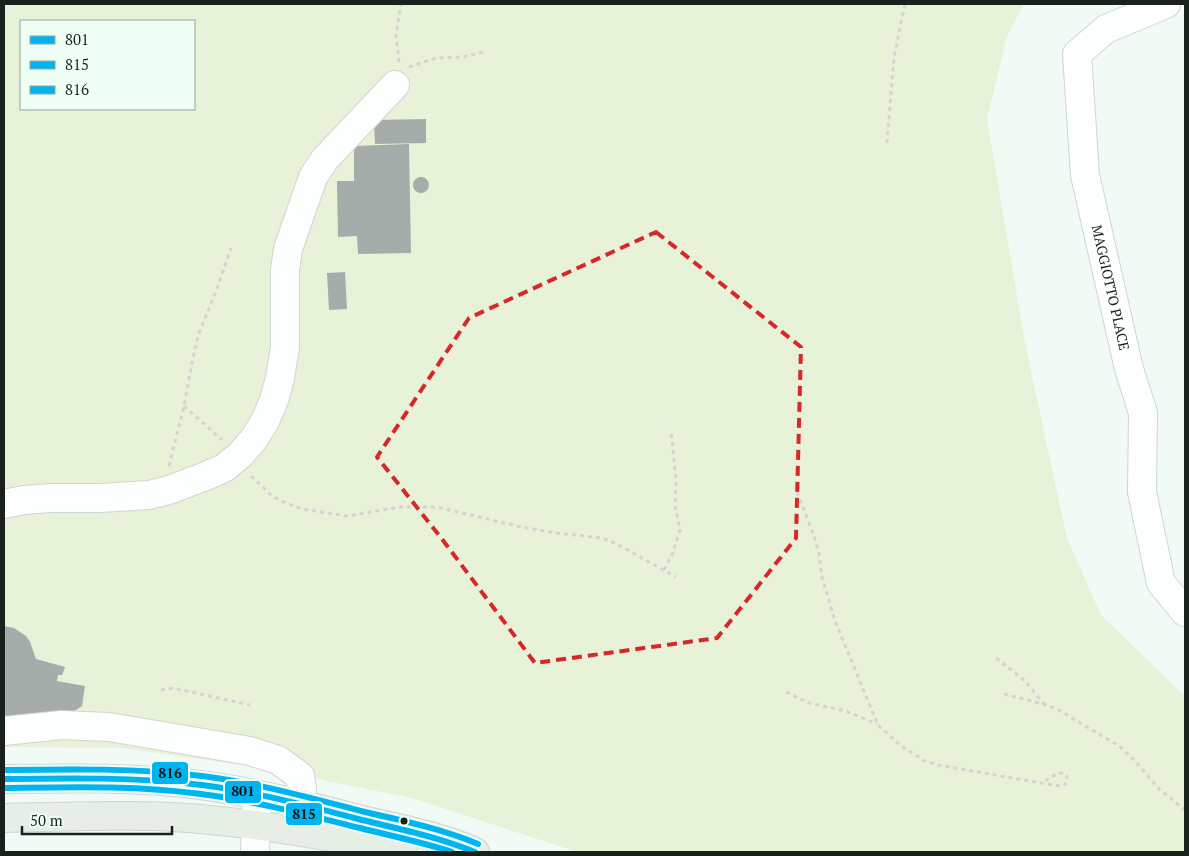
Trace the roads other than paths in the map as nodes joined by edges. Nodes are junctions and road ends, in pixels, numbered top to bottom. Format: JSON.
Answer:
{"nodes":[{"id":1,"x":1166,"y":4,"type":"edge"},
{"id":2,"x":401,"y":73,"type":"road end"},
{"id":3,"x":4,"y":504,"type":"edge"},
{"id":4,"x":1185,"y":612,"type":"edge"},
{"id":5,"x":4,"y":731,"type":"edge"},
{"id":6,"x":4,"y":779,"type":"edge"},
{"id":7,"x":257,"y":795,"type":"junction"},
{"id":8,"x":301,"y":804,"type":"junction"},
{"id":9,"x":4,"y":818,"type":"edge"},
{"id":10,"x":255,"y":839,"type":"edge"},
{"id":11,"x":403,"y":852,"type":"edge"},
{"id":12,"x":475,"y":852,"type":"edge"}],
"edges":[{"from":1,"to":4,"type":"street","name":"MAGGIOTTO PLACE"},
{"from":2,"to":3,"type":"street"},
{"from":5,"to":8,"type":"street"},
{"from":6,"to":7,"type":"main road"},
{"from":7,"to":8,"type":"main road"},
{"from":7,"to":10,"type":"street"},
{"from":8,"to":12,"type":"main road"},
{"from":9,"to":10,"type":"main road"},
{"from":10,"to":11,"type":"main road"}]}
